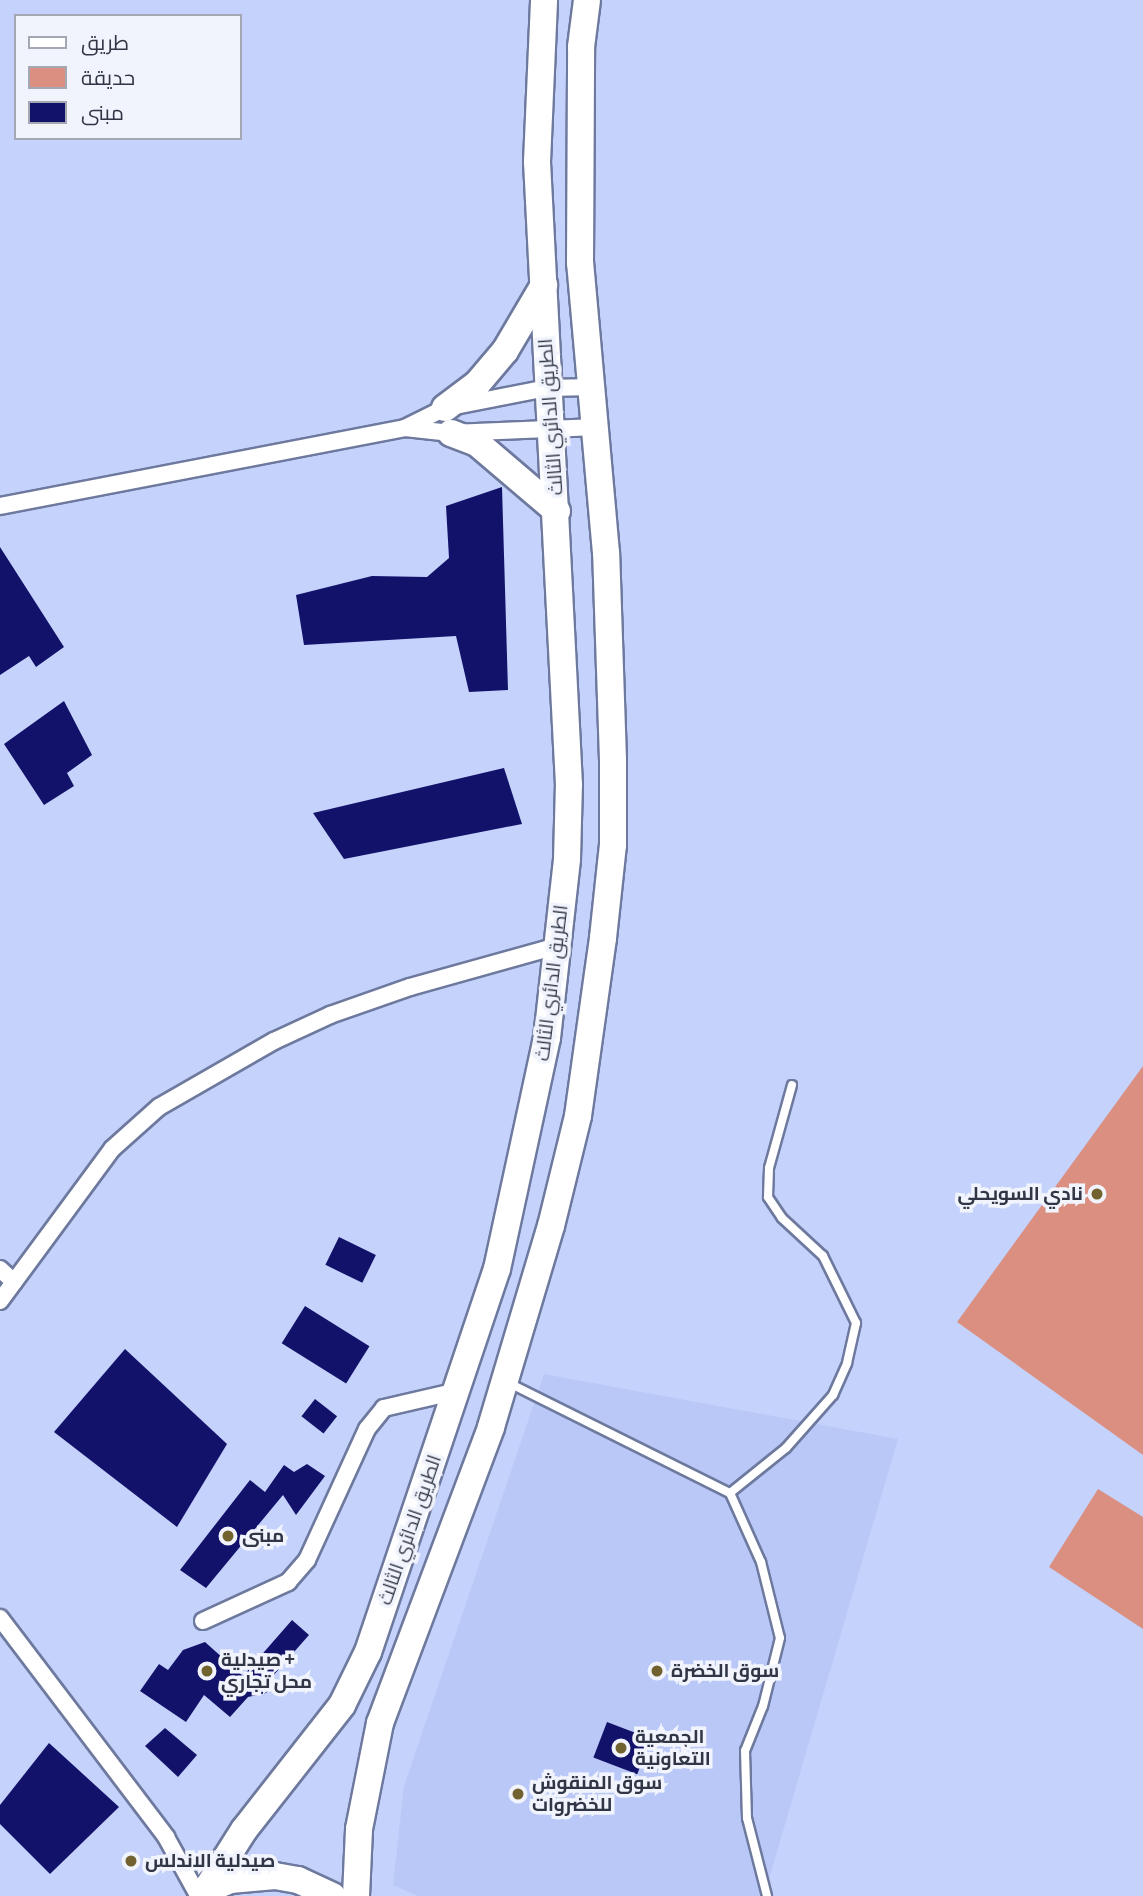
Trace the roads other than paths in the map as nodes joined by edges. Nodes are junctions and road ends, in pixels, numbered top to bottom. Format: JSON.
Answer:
{"nodes":[{"id":1,"x":544,"y":0,"type":"edge"},
{"id":2,"x":587,"y":0,"type":"edge"},
{"id":3,"x":544,"y":285,"type":"junction"},
{"id":4,"x":594,"y":387,"type":"junction"},
{"id":5,"x":547,"y":388,"type":"junction"},
{"id":6,"x":448,"y":420,"type":"junction"},
{"id":7,"x":550,"y":426,"type":"junction"},
{"id":8,"x":597,"y":427,"type":"junction"},
{"id":9,"x":405,"y":428,"type":"junction"},
{"id":10,"x":0,"y":506,"type":"edge"},
{"id":11,"x":557,"y":511,"type":"junction"},
{"id":12,"x":557,"y":946,"type":"junction"},
{"id":13,"x":792,"y":1085,"type":"dead end"},
{"id":14,"x":0,"y":1269,"type":"edge"},
{"id":15,"x":14,"y":1282,"type":"junction"},
{"id":16,"x":0,"y":1301,"type":"edge"},
{"id":17,"x":504,"y":1381,"type":"junction"},
{"id":18,"x":457,"y":1391,"type":"junction"},
{"id":19,"x":730,"y":1493,"type":"junction"},
{"id":20,"x":0,"y":1618,"type":"edge"},
{"id":21,"x":203,"y":1621,"type":"dead end"},
{"id":22,"x":200,"y":1894,"type":"edge"},
{"id":23,"x":333,"y":1896,"type":"edge"},
{"id":24,"x":356,"y":1896,"type":"edge"},
{"id":25,"x":766,"y":1896,"type":"edge"}],
"edges":[{"from":1,"to":3,"type":"main road","name":"الطريق الدائري الثالث"},
{"from":2,"to":4,"type":"main road","name":"الطريق الدائري الثالث"},
{"from":3,"to":5,"type":"main road","name":"الطريق الدائري الثالث"},
{"from":3,"to":6,"type":"main road"},
{"from":4,"to":5,"type":"street"},
{"from":4,"to":8,"type":"main road","name":"الطريق الدائري الثالث"},
{"from":5,"to":6,"type":"street"},
{"from":5,"to":7,"type":"main road","name":"الطريق الدائري الثالث"},
{"from":6,"to":7,"type":"street"},
{"from":6,"to":9,"type":"street"},
{"from":6,"to":9,"type":"street"},
{"from":6,"to":11,"type":"main road"},
{"from":7,"to":8,"type":"street"},
{"from":7,"to":11,"type":"main road","name":"الطريق الدائري الثالث"},
{"from":8,"to":17,"type":"main road","name":"الطريق الدائري الثالث"},
{"from":9,"to":10,"type":"street"},
{"from":11,"to":12,"type":"main road","name":"الطريق الدائري الثالث"},
{"from":12,"to":15,"type":"street"},
{"from":12,"to":18,"type":"main road","name":"الطريق الدائري الثالث"},
{"from":13,"to":19,"type":"lane"},
{"from":14,"to":15,"type":"street"},
{"from":15,"to":16,"type":"street"},
{"from":17,"to":19,"type":"lane"},
{"from":17,"to":24,"type":"main road","name":"الطريق الدائري الثالث"},
{"from":18,"to":21,"type":"street"},
{"from":18,"to":22,"type":"main road","name":"الطريق الدائري الثالث"},
{"from":19,"to":25,"type":"lane"},
{"from":20,"to":22,"type":"street"},
{"from":22,"to":23,"type":"main road"}]}
